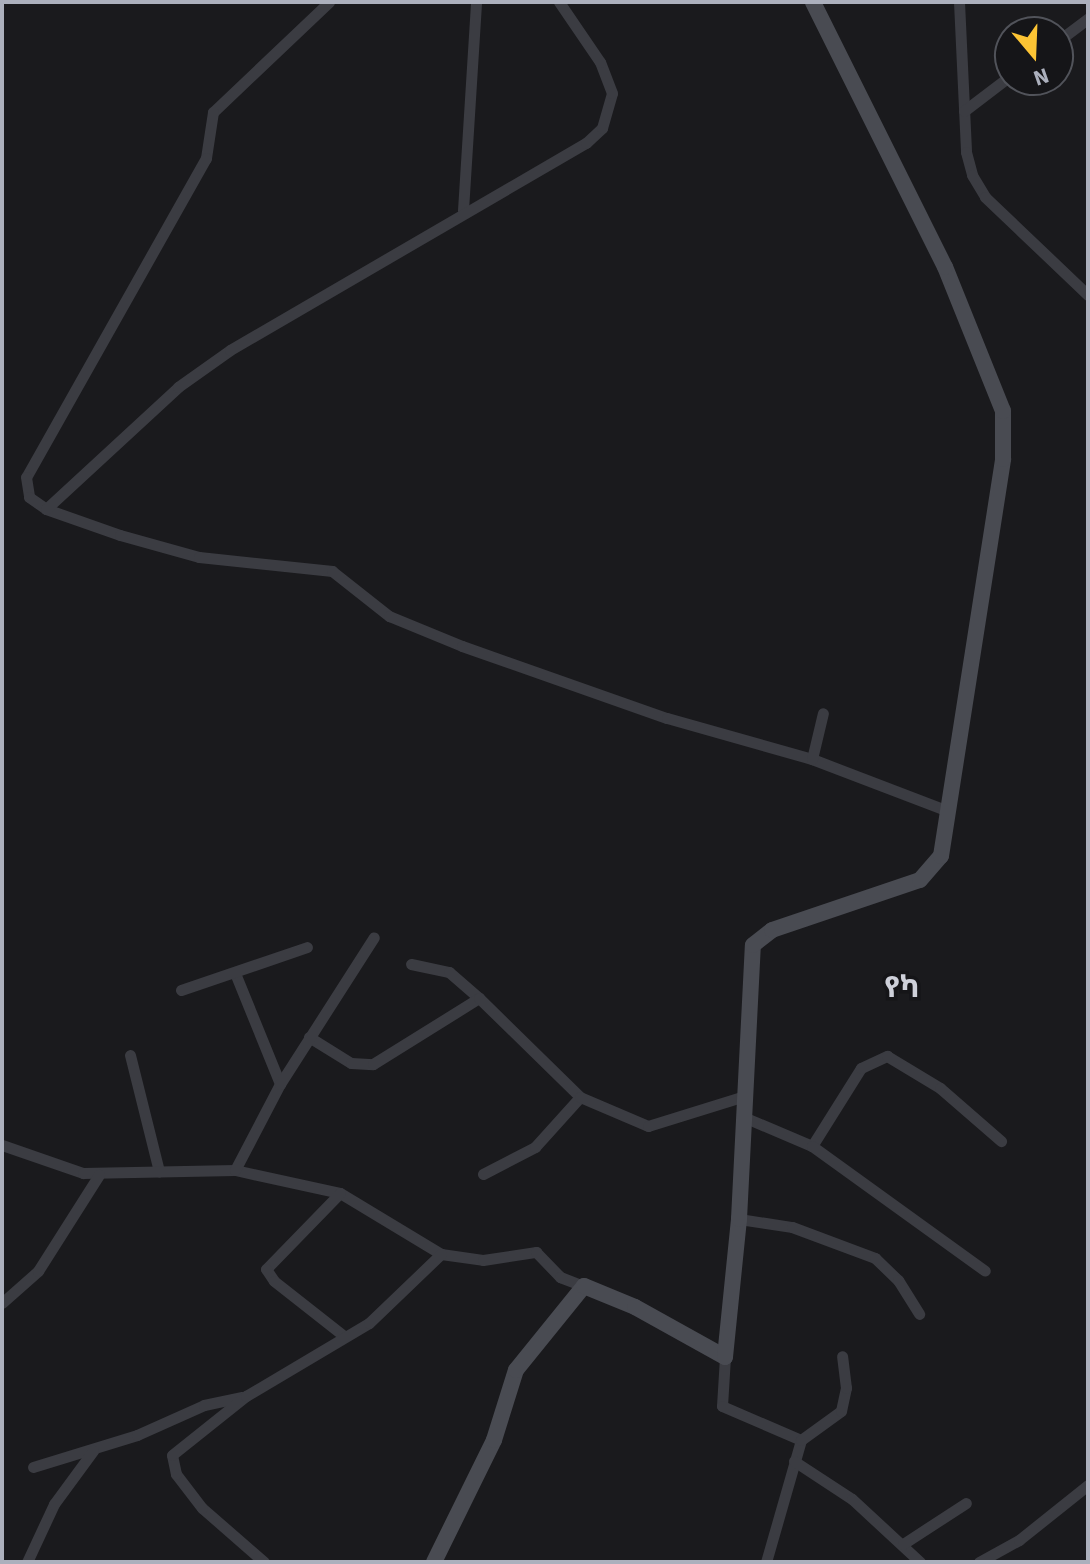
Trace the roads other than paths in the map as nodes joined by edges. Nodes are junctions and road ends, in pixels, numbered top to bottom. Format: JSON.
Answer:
{"nodes":[{"id":1,"x":329,"y":2,"type":"edge"},
{"id":2,"x":476,"y":2,"type":"edge"},
{"id":3,"x":559,"y":2,"type":"edge"},
{"id":4,"x":813,"y":2,"type":"edge"},
{"id":5,"x":959,"y":2,"type":"edge"},
{"id":6,"x":994,"y":88,"type":"edge"},
{"id":7,"x":964,"y":111,"type":"junction"},
{"id":8,"x":463,"y":210,"type":"junction"},
{"id":9,"x":1088,"y":295,"type":"edge"},
{"id":10,"x":46,"y":509,"type":"junction"},
{"id":11,"x":823,"y":713,"type":"dead end"},
{"id":12,"x":812,"y":759,"type":"junction"},
{"id":13,"x":948,"y":811,"type":"junction"},
{"id":14,"x":374,"y":937,"type":"dead end"},
{"id":15,"x":307,"y":947,"type":"dead end"},
{"id":16,"x":411,"y":964,"type":"dead end"},
{"id":17,"x":235,"y":973,"type":"junction"},
{"id":18,"x":181,"y":990,"type":"dead end"},
{"id":19,"x":479,"y":998,"type":"junction"},
{"id":20,"x":309,"y":1037,"type":"junction"},
{"id":21,"x":130,"y":1055,"type":"dead end"},
{"id":22,"x":280,"y":1084,"type":"junction"},
{"id":23,"x":745,"y":1096,"type":"junction"},
{"id":24,"x":580,"y":1097,"type":"junction"},
{"id":25,"x":746,"y":1118,"type":"junction"},
{"id":26,"x":1001,"y":1141,"type":"dead end"},
{"id":27,"x":2,"y":1145,"type":"edge"},
{"id":28,"x":812,"y":1146,"type":"junction"},
{"id":29,"x":235,"y":1170,"type":"junction"},
{"id":30,"x":159,"y":1171,"type":"junction"},
{"id":31,"x":483,"y":1174,"type":"dead end"},
{"id":32,"x":99,"y":1175,"type":"junction"},
{"id":33,"x":340,"y":1193,"type":"junction"},
{"id":34,"x":739,"y":1219,"type":"junction"},
{"id":35,"x":441,"y":1254,"type":"junction"},
{"id":36,"x":985,"y":1271,"type":"dead end"},
{"id":37,"x":584,"y":1286,"type":"junction"},
{"id":38,"x":2,"y":1303,"type":"edge"},
{"id":39,"x":919,"y":1314,"type":"dead end"},
{"id":40,"x":344,"y":1336,"type":"junction"},
{"id":41,"x":842,"y":1356,"type":"dead end"},
{"id":42,"x":725,"y":1357,"type":"junction"},
{"id":43,"x":246,"y":1396,"type":"junction"},
{"id":44,"x":801,"y":1440,"type":"junction"},
{"id":45,"x":93,"y":1451,"type":"junction"},
{"id":46,"x":794,"y":1461,"type":"junction"},
{"id":47,"x":33,"y":1467,"type":"dead end"},
{"id":48,"x":1088,"y":1485,"type":"edge"},
{"id":49,"x":966,"y":1503,"type":"dead end"},
{"id":50,"x":903,"y":1544,"type":"junction"},
{"id":51,"x":27,"y":1562,"type":"edge"},
{"id":52,"x":264,"y":1562,"type":"edge"},
{"id":53,"x":434,"y":1562,"type":"edge"},
{"id":54,"x":766,"y":1562,"type":"edge"},
{"id":55,"x":920,"y":1562,"type":"edge"},
{"id":56,"x":979,"y":1562,"type":"edge"}],
"edges":[{"from":1,"to":10,"type":"street"},
{"from":2,"to":8,"type":"street"},
{"from":3,"to":8,"type":"street"},
{"from":4,"to":13,"type":"street"},
{"from":5,"to":7,"type":"street"},
{"from":6,"to":7,"type":"street"},
{"from":7,"to":9,"type":"street"},
{"from":8,"to":10,"type":"street"},
{"from":10,"to":12,"type":"street"},
{"from":11,"to":12,"type":"street"},
{"from":12,"to":13,"type":"street"},
{"from":13,"to":23,"type":"street"},
{"from":14,"to":20,"type":"street"},
{"from":15,"to":17,"type":"street"},
{"from":16,"to":19,"type":"street"},
{"from":17,"to":18,"type":"street"},
{"from":17,"to":22,"type":"street"},
{"from":19,"to":20,"type":"street"},
{"from":19,"to":24,"type":"street"},
{"from":20,"to":22,"type":"street"},
{"from":21,"to":30,"type":"street"},
{"from":22,"to":29,"type":"street"},
{"from":23,"to":24,"type":"street"},
{"from":23,"to":25,"type":"street"},
{"from":24,"to":31,"type":"street"},
{"from":25,"to":28,"type":"street"},
{"from":25,"to":34,"type":"street"},
{"from":26,"to":28,"type":"street"},
{"from":27,"to":32,"type":"street"},
{"from":28,"to":36,"type":"street"},
{"from":29,"to":30,"type":"street"},
{"from":29,"to":33,"type":"street"},
{"from":30,"to":32,"type":"street"},
{"from":32,"to":38,"type":"street"},
{"from":33,"to":35,"type":"street"},
{"from":33,"to":40,"type":"street"},
{"from":34,"to":39,"type":"street"},
{"from":34,"to":42,"type":"street"},
{"from":35,"to":37,"type":"street"},
{"from":35,"to":40,"type":"street"},
{"from":37,"to":42,"type":"street"},
{"from":37,"to":53,"type":"street"},
{"from":40,"to":43,"type":"street"},
{"from":41,"to":44,"type":"street"},
{"from":42,"to":44,"type":"street"},
{"from":43,"to":45,"type":"street"},
{"from":43,"to":52,"type":"street"},
{"from":44,"to":46,"type":"street"},
{"from":45,"to":47,"type":"street"},
{"from":45,"to":51,"type":"street"},
{"from":46,"to":50,"type":"street"},
{"from":46,"to":54,"type":"street"},
{"from":48,"to":56,"type":"street"},
{"from":49,"to":50,"type":"street"},
{"from":50,"to":55,"type":"street"}]}
